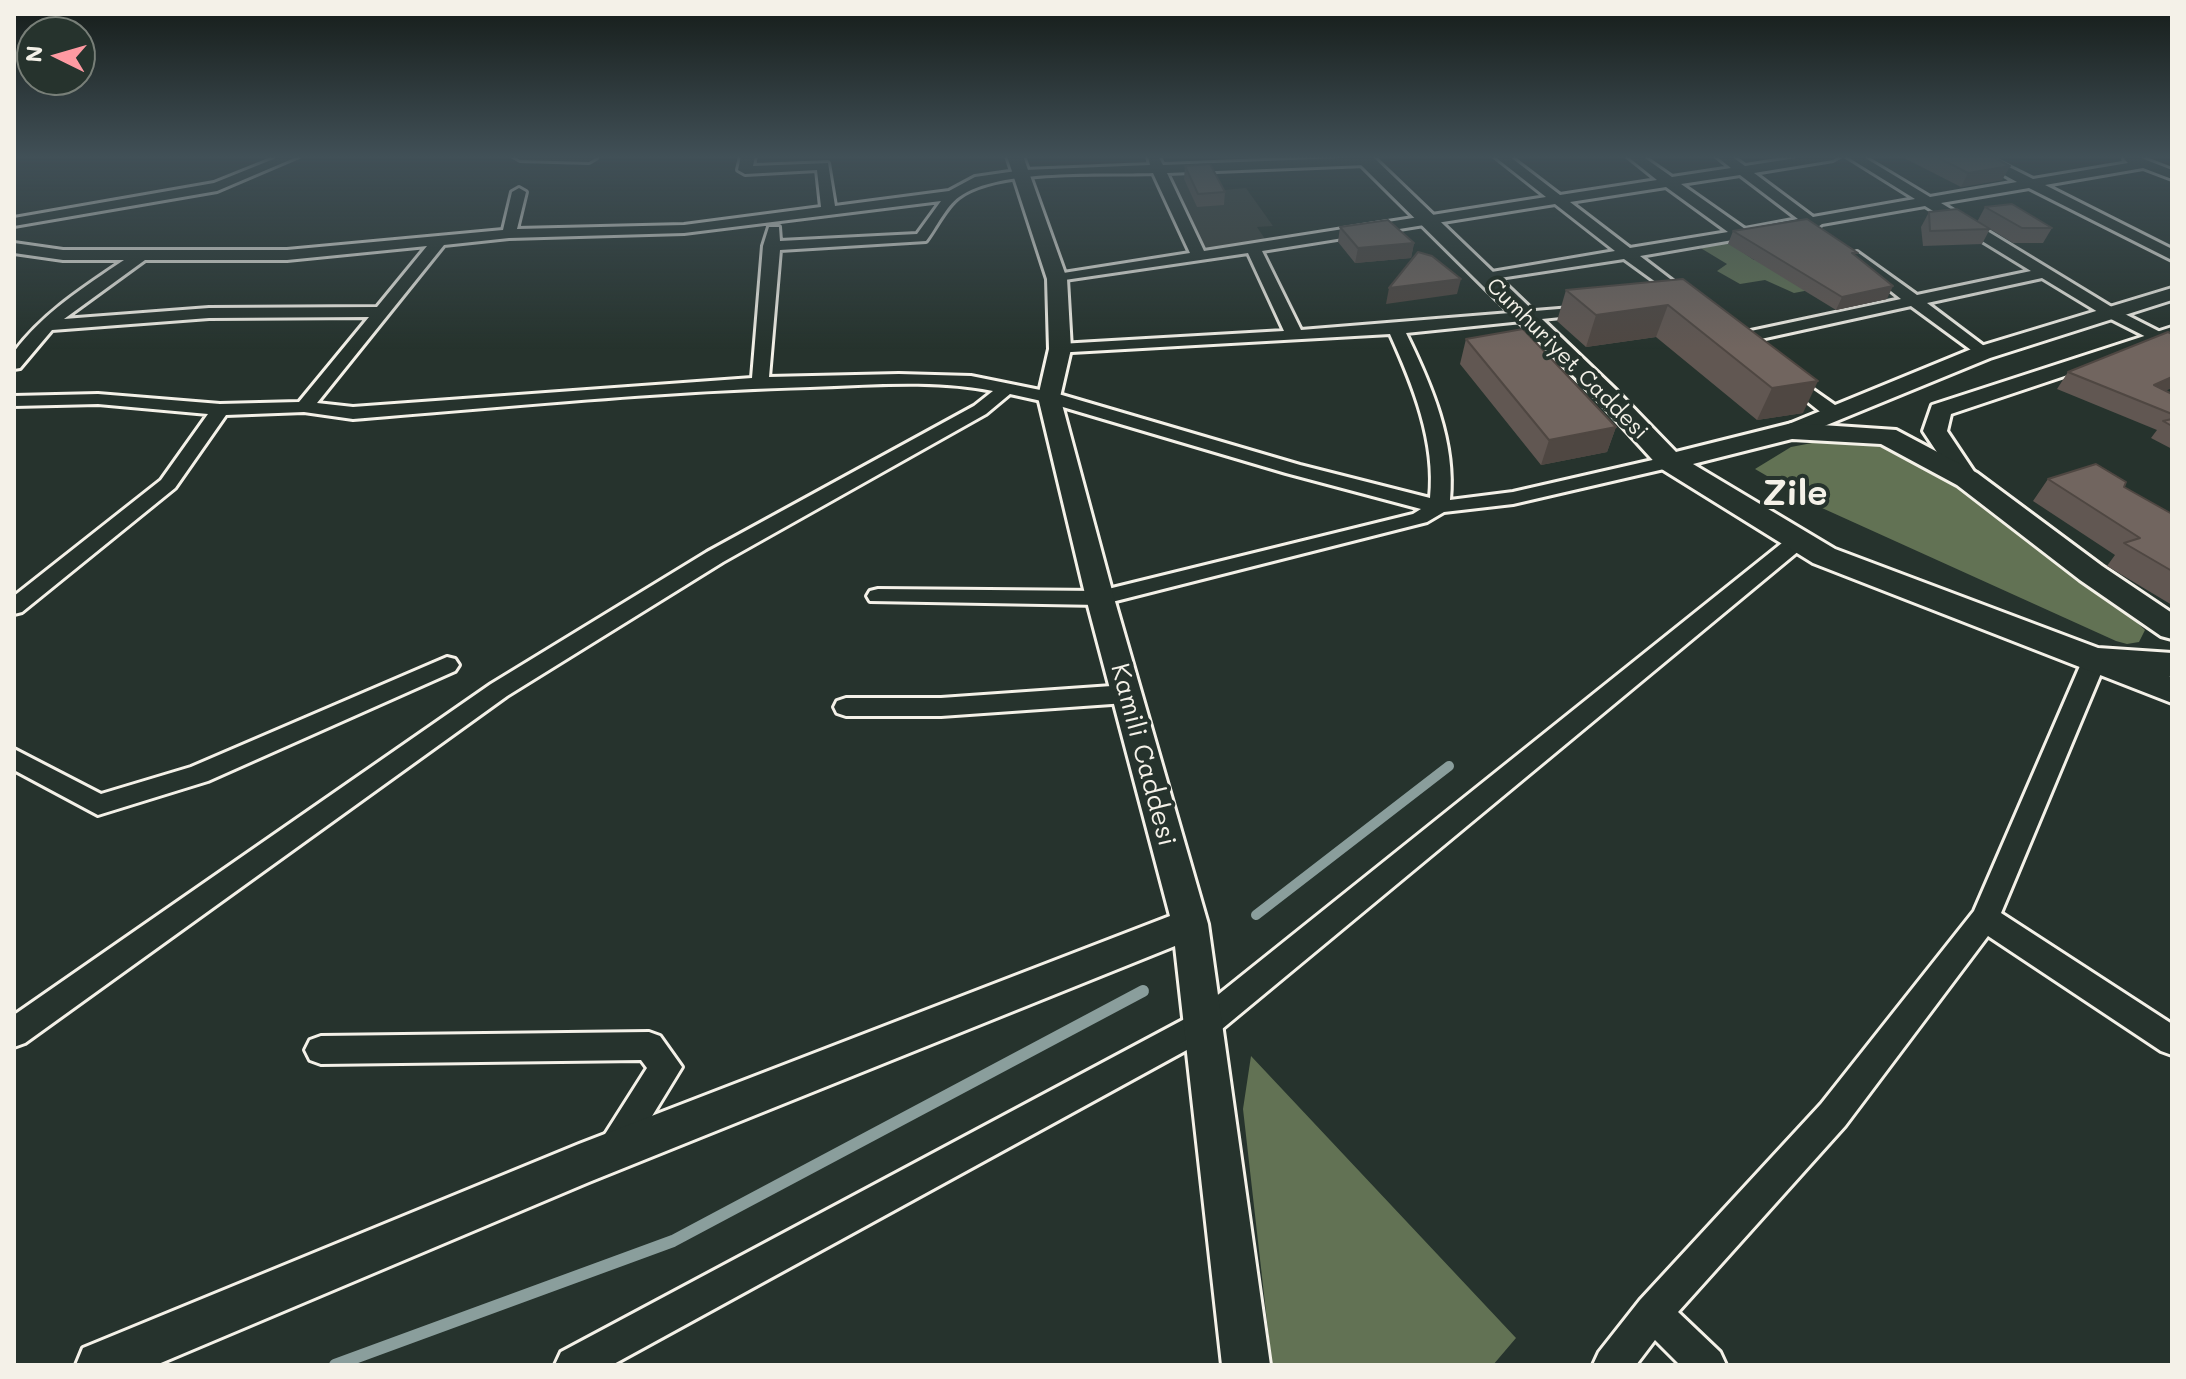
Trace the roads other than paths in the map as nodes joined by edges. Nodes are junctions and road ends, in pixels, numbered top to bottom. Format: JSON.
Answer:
{"nodes":[{"id":1,"x":512,"y":220,"type":"edge"},
{"id":2,"x":745,"y":220,"type":"edge"},
{"id":3,"x":775,"y":220,"type":"edge"},
{"id":4,"x":934,"y":220,"type":"edge"},
{"id":5,"x":1037,"y":220,"type":"edge"},
{"id":6,"x":1182,"y":220,"type":"edge"},
{"id":7,"x":1425,"y":220,"type":"edge"},
{"id":8,"x":1427,"y":220,"type":"edge"},
{"id":9,"x":1585,"y":220,"type":"edge"},
{"id":10,"x":1724,"y":220,"type":"edge"},
{"id":11,"x":1813,"y":220,"type":"edge"},
{"id":12,"x":1957,"y":220,"type":"edge"},
{"id":13,"x":2104,"y":220,"type":"edge"},
{"id":14,"x":1809,"y":221,"type":"junction"},
{"id":15,"x":1742,"y":233,"type":"junction"},
{"id":16,"x":509,"y":234,"type":"junction"},
{"id":17,"x":441,"y":239,"type":"junction"},
{"id":18,"x":771,"y":246,"type":"junction"},
{"id":19,"x":14,"y":248,"type":"edge"},
{"id":20,"x":1253,"y":248,"type":"junction"},
{"id":21,"x":144,"y":253,"type":"junction"},
{"id":22,"x":1628,"y":254,"type":"junction"},
{"id":23,"x":2172,"y":255,"type":"edge"},
{"id":24,"x":1199,"y":256,"type":"junction"},
{"id":25,"x":2042,"y":273,"type":"junction"},
{"id":26,"x":1486,"y":278,"type":"junction"},
{"id":27,"x":1057,"y":279,"type":"junction"},
{"id":28,"x":2172,"y":294,"type":"edge"},
{"id":29,"x":1914,"y":302,"type":"junction"},
{"id":30,"x":1658,"y":303,"type":"edge"},
{"id":31,"x":1614,"y":307,"type":"edge"},
{"id":32,"x":383,"y":312,"type":"junction"},
{"id":33,"x":2109,"y":312,"type":"junction"},
{"id":34,"x":1525,"y":316,"type":"junction"},
{"id":35,"x":50,"y":325,"type":"junction"},
{"id":36,"x":1396,"y":329,"type":"junction"},
{"id":37,"x":1294,"y":333,"type":"junction"},
{"id":38,"x":1738,"y":339,"type":"edge"},
{"id":39,"x":2167,"y":339,"type":"edge"},
{"id":40,"x":1060,"y":349,"type":"junction"},
{"id":41,"x":1982,"y":353,"type":"junction"},
{"id":42,"x":14,"y":364,"type":"edge"},
{"id":43,"x":1774,"y":367,"type":"edge"},
{"id":44,"x":760,"y":383,"type":"junction"},
{"id":45,"x":1007,"y":388,"type":"junction"},
{"id":46,"x":1049,"y":397,"type":"junction"},
{"id":47,"x":14,"y":401,"type":"edge"},
{"id":48,"x":304,"y":407,"type":"junction"},
{"id":49,"x":220,"y":410,"type":"junction"},
{"id":50,"x":1835,"y":414,"type":"junction"},
{"id":51,"x":1792,"y":431,"type":"junction"},
{"id":52,"x":1670,"y":462,"type":"junction"},
{"id":53,"x":1967,"y":479,"type":"junction"},
{"id":54,"x":1439,"y":507,"type":"junction"},
{"id":55,"x":1799,"y":540,"type":"junction"},
{"id":56,"x":878,"y":596,"type":"dead end"},
{"id":57,"x":1100,"y":598,"type":"junction"},
{"id":58,"x":14,"y":607,"type":"edge"},
{"id":59,"x":2172,"y":628,"type":"edge"},
{"id":60,"x":2095,"y":659,"type":"junction"},
{"id":61,"x":447,"y":665,"type":"dead end"},
{"id":62,"x":2172,"y":665,"type":"edge"},
{"id":63,"x":2172,"y":691,"type":"edge"},
{"id":64,"x":1126,"y":694,"type":"junction"},
{"id":65,"x":846,"y":707,"type":"dead end"},
{"id":66,"x":14,"y":758,"type":"edge"},
{"id":67,"x":1985,"y":918,"type":"junction"},
{"id":68,"x":1190,"y":924,"type":"junction"},
{"id":69,"x":1205,"y":1024,"type":"junction"},
{"id":70,"x":14,"y":1033,"type":"edge"},
{"id":71,"x":2172,"y":1041,"type":"edge"},
{"id":72,"x":321,"y":1050,"type":"dead end"},
{"id":73,"x":611,"y":1152,"type":"junction"},
{"id":74,"x":1653,"y":1313,"type":"junction"},
{"id":75,"x":100,"y":1365,"type":"edge"},
{"id":76,"x":574,"y":1365,"type":"edge"},
{"id":77,"x":1246,"y":1365,"type":"edge"},
{"id":78,"x":1612,"y":1365,"type":"edge"},
{"id":79,"x":1707,"y":1365,"type":"edge"}],
"edges":[{"from":1,"to":16,"type":"street"},
{"from":2,"to":16,"type":"street"},
{"from":3,"to":18,"type":"street"},
{"from":4,"to":18,"type":"street"},
{"from":5,"to":27,"type":"street","name":"Kamili Caddesi"},
{"from":6,"to":24,"type":"street"},
{"from":7,"to":20,"type":"street"},
{"from":8,"to":26,"type":"main road","name":"Cumhuriyet Caddesi"},
{"from":9,"to":22,"type":"street"},
{"from":10,"to":15,"type":"street"},
{"from":11,"to":14,"type":"street"},
{"from":12,"to":25,"type":"street"},
{"from":13,"to":23,"type":"street"},
{"from":14,"to":15,"type":"street"},
{"from":14,"to":29,"type":"street"},
{"from":15,"to":22,"type":"street"},
{"from":16,"to":17,"type":"street"},
{"from":17,"to":21,"type":"street"},
{"from":17,"to":32,"type":"street"},
{"from":18,"to":44,"type":"street"},
{"from":19,"to":21,"type":"street"},
{"from":20,"to":24,"type":"street"},
{"from":20,"to":37,"type":"street"},
{"from":21,"to":35,"type":"street"},
{"from":22,"to":26,"type":"street"},
{"from":22,"to":30,"type":"street"},
{"from":24,"to":27,"type":"street"},
{"from":25,"to":29,"type":"street"},
{"from":25,"to":33,"type":"street"},
{"from":26,"to":34,"type":"main road","name":"Cumhuriyet Caddesi"},
{"from":27,"to":40,"type":"street","name":"Kamili Caddesi"},
{"from":28,"to":33,"type":"street"},
{"from":29,"to":38,"type":"street"},
{"from":29,"to":41,"type":"street"},
{"from":31,"to":34,"type":"street"},
{"from":32,"to":35,"type":"street"},
{"from":32,"to":48,"type":"street"},
{"from":33,"to":39,"type":"street"},
{"from":33,"to":41,"type":"street"},
{"from":34,"to":36,"type":"street"},
{"from":34,"to":52,"type":"main road","name":"Cumhuriyet Caddesi"},
{"from":35,"to":42,"type":"street"},
{"from":36,"to":37,"type":"street"},
{"from":36,"to":54,"type":"street"},
{"from":37,"to":40,"type":"street"},
{"from":39,"to":53,"type":"street"},
{"from":40,"to":46,"type":"street","name":"Kamili Caddesi"},
{"from":41,"to":50,"type":"street"},
{"from":43,"to":50,"type":"street"},
{"from":44,"to":45,"type":"street"},
{"from":44,"to":48,"type":"street"},
{"from":45,"to":46,"type":"street"},
{"from":45,"to":70,"type":"street"},
{"from":46,"to":54,"type":"street"},
{"from":46,"to":57,"type":"street","name":"Kamili Caddesi"},
{"from":47,"to":49,"type":"street"},
{"from":48,"to":49,"type":"street"},
{"from":49,"to":58,"type":"street"},
{"from":50,"to":51,"type":"street"},
{"from":51,"to":52,"type":"main road"},
{"from":51,"to":53,"type":"main road"},
{"from":52,"to":54,"type":"street"},
{"from":52,"to":55,"type":"main road","name":"Cumhuriyet Caddesi"},
{"from":53,"to":59,"type":"main road"},
{"from":54,"to":57,"type":"street"},
{"from":55,"to":60,"type":"main road","name":"Cumhuriyet Caddesi"},
{"from":55,"to":69,"type":"street"},
{"from":56,"to":57,"type":"street"},
{"from":57,"to":64,"type":"street","name":"Kamili Caddesi"},
{"from":60,"to":62,"type":"main road"},
{"from":60,"to":63,"type":"main road"},
{"from":60,"to":67,"type":"street"},
{"from":61,"to":66,"type":"street"},
{"from":64,"to":65,"type":"street"},
{"from":64,"to":68,"type":"street","name":"Kamili Caddesi"},
{"from":67,"to":71,"type":"street"},
{"from":67,"to":74,"type":"street"},
{"from":68,"to":69,"type":"street","name":"Kamili Caddesi"},
{"from":68,"to":73,"type":"street"},
{"from":69,"to":76,"type":"street"},
{"from":69,"to":77,"type":"street","name":"Kamili Caddesi"},
{"from":72,"to":73,"type":"street"},
{"from":73,"to":75,"type":"street"},
{"from":74,"to":78,"type":"street"},
{"from":74,"to":79,"type":"street"}]}
